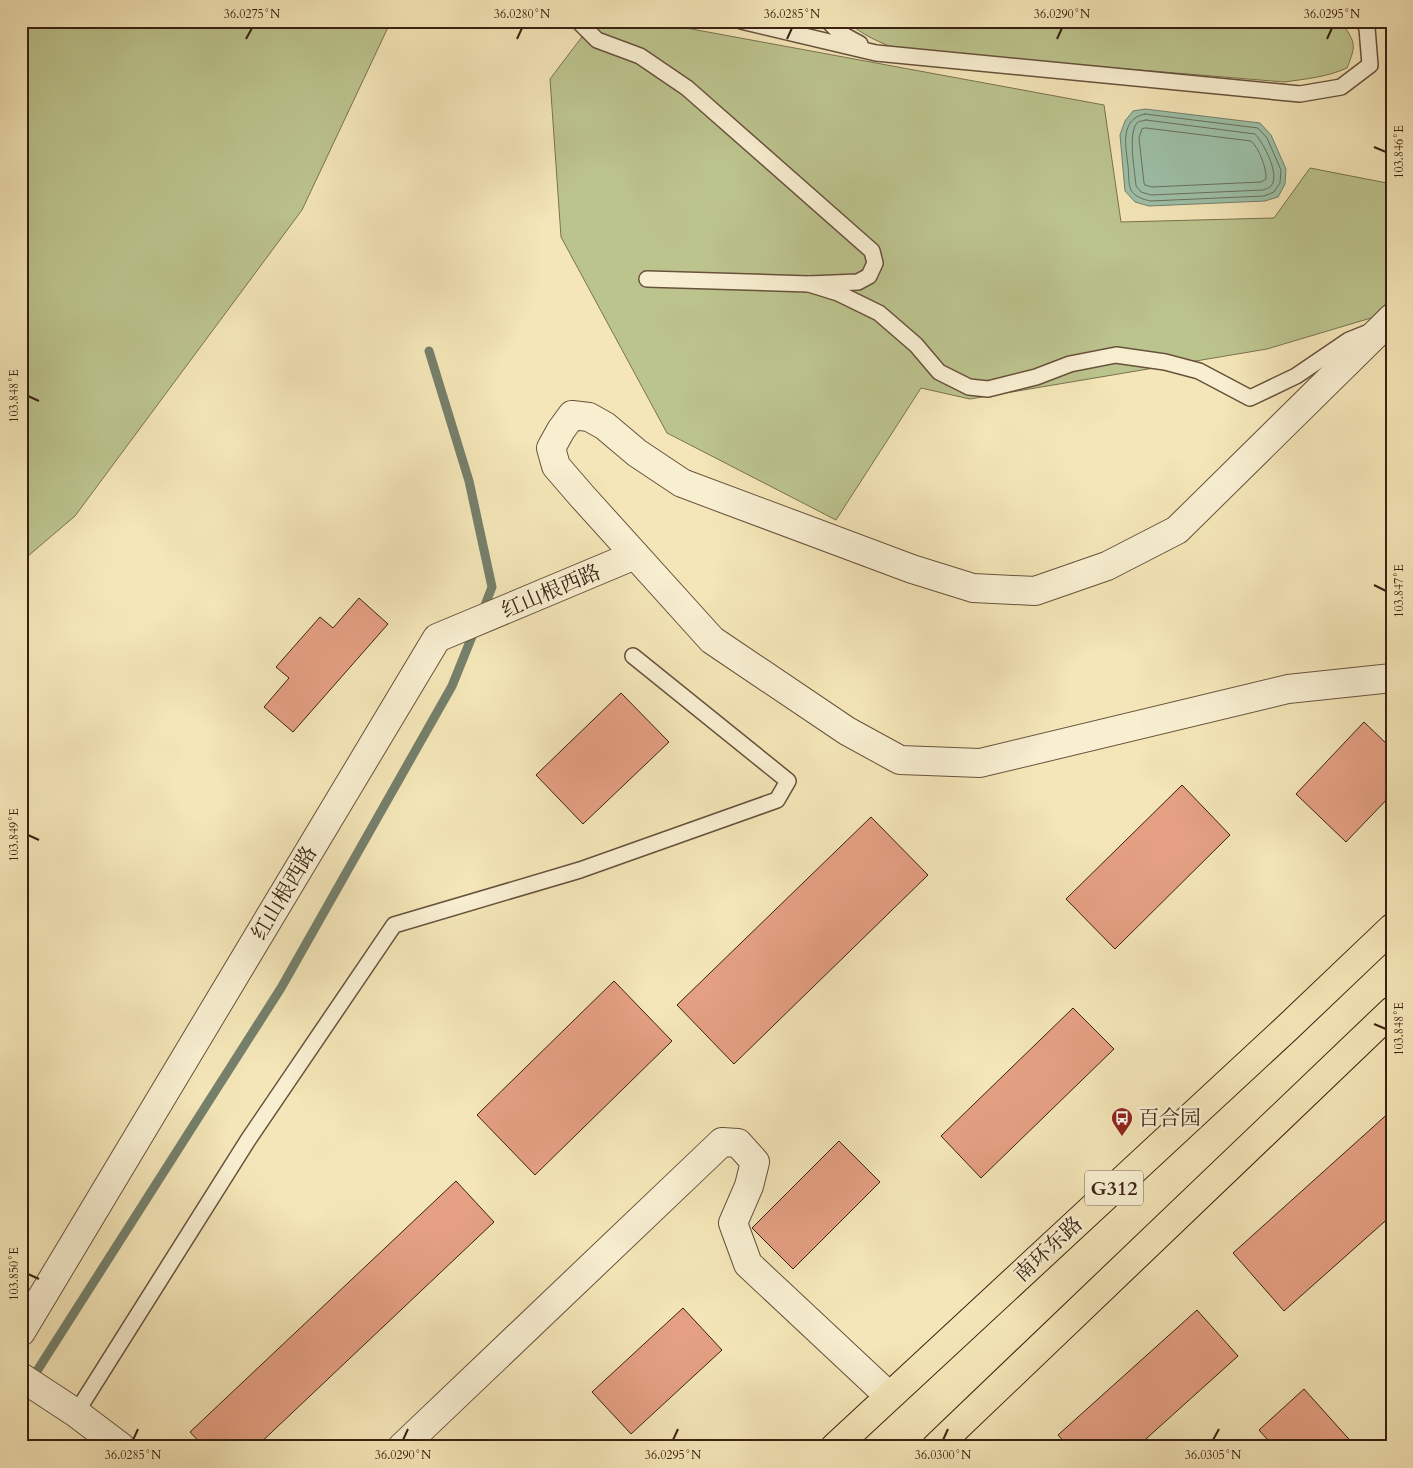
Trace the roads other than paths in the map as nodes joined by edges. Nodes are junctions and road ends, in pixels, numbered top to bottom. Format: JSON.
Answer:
{"nodes":[{"id":1,"x":578,"y":21,"type":"edge"},
{"id":2,"x":741,"y":21,"type":"edge"},
{"id":3,"x":828,"y":21,"type":"edge"},
{"id":4,"x":1363,"y":21,"type":"edge"},
{"id":5,"x":876,"y":53,"type":"junction"},
{"id":6,"x":647,"y":279,"type":"dead end"},
{"id":7,"x":809,"y":284,"type":"junction"},
{"id":8,"x":1388,"y":322,"type":"edge"},
{"id":9,"x":635,"y":555,"type":"junction"},
{"id":10,"x":632,"y":656,"type":"dead end"},
{"id":11,"x":1392,"y":678,"type":"edge"},
{"id":12,"x":1392,"y":928,"type":"edge"},
{"id":13,"x":1392,"y":1011,"type":"edge"},
{"id":14,"x":21,"y":1332,"type":"edge"},
{"id":15,"x":21,"y":1376,"type":"edge"},
{"id":16,"x":889,"y":1396,"type":"junction"},
{"id":17,"x":71,"y":1409,"type":"junction"},
{"id":18,"x":121,"y":1447,"type":"edge"},
{"id":19,"x":402,"y":1447,"type":"edge"},
{"id":20,"x":835,"y":1447,"type":"edge"},
{"id":21,"x":936,"y":1447,"type":"edge"}],
"edges":[{"from":1,"to":7,"type":"lane"},
{"from":2,"to":5,"type":"lane"},
{"from":3,"to":5,"type":"lane"},
{"from":4,"to":5,"type":"lane"},
{"from":6,"to":7,"type":"lane"},
{"from":7,"to":8,"type":"lane"},
{"from":8,"to":9,"type":"street"},
{"from":9,"to":11,"type":"street"},
{"from":9,"to":14,"type":"street","name":"红山根西路"},
{"from":10,"to":17,"type":"lane"},
{"from":12,"to":16,"type":"highway","name":"南环东路","number":"G312"},
{"from":13,"to":21,"type":"highway","number":"G312"},
{"from":15,"to":17,"type":"street"},
{"from":16,"to":19,"type":"street"},
{"from":16,"to":20,"type":"highway","name":"南环东路","number":"G312"},
{"from":17,"to":18,"type":"street"}]}
